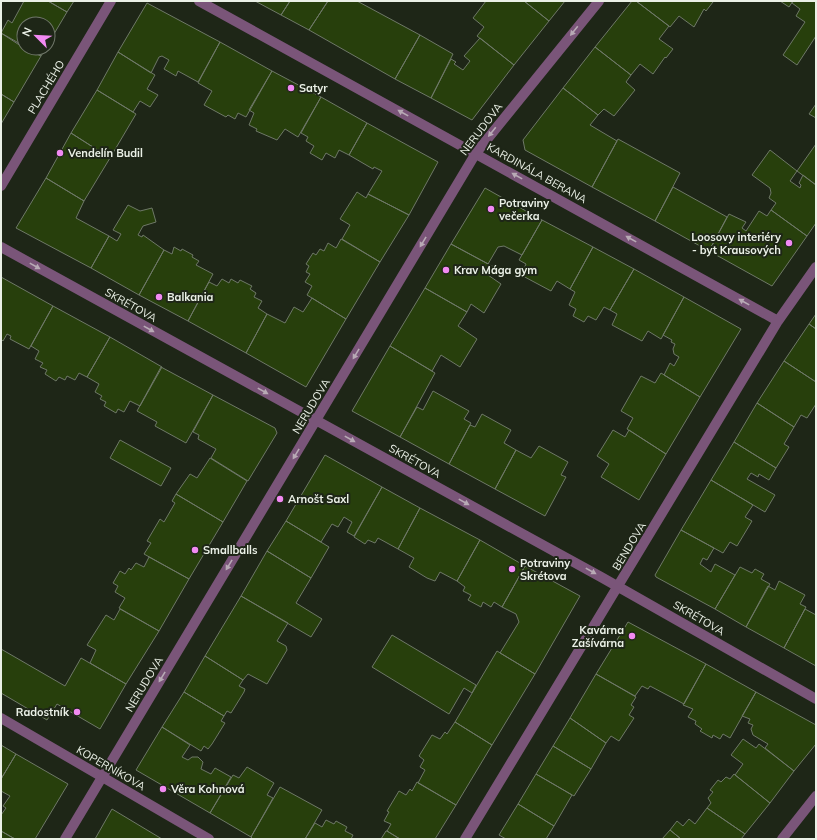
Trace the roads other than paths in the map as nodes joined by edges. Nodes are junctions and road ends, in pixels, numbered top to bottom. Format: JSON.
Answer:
{"nodes":[{"id":1,"x":111,"y":1,"type":"edge"},
{"id":2,"x":199,"y":1,"type":"edge"},
{"id":3,"x":599,"y":1,"type":"edge"},
{"id":4,"x":476,"y":153,"type":"junction"},
{"id":5,"x":1,"y":186,"type":"edge"},
{"id":6,"x":1,"y":247,"type":"edge"},
{"id":7,"x":816,"y":267,"type":"edge"},
{"id":8,"x":778,"y":320,"type":"junction"},
{"id":9,"x":316,"y":421,"type":"junction"},
{"id":10,"x":619,"y":586,"type":"junction"},
{"id":11,"x":816,"y":699,"type":"edge"},
{"id":12,"x":1,"y":718,"type":"edge"},
{"id":13,"x":102,"y":777,"type":"junction"},
{"id":14,"x":816,"y":796,"type":"edge"},
{"id":15,"x":65,"y":839,"type":"edge"},
{"id":16,"x":209,"y":839,"type":"edge"},
{"id":17,"x":465,"y":839,"type":"edge"},
{"id":18,"x":782,"y":839,"type":"edge"}],
"edges":[{"from":1,"to":5,"type":"street","name":"PLACHÉHO"},
{"from":4,"to":2,"type":"street","name":"KARDINÁLA BERANA","one_way":true},
{"from":3,"to":4,"type":"street","name":"NERUDOVA","one_way":true},
{"from":8,"to":4,"type":"street","name":"KARDINÁLA BERANA","one_way":true},
{"from":4,"to":9,"type":"street","name":"NERUDOVA","one_way":true},
{"from":6,"to":9,"type":"street","name":"SKRÉTOVA","one_way":true},
{"from":7,"to":8,"type":"street","name":"BENDOVA"},
{"from":8,"to":10,"type":"street","name":"BENDOVA"},
{"from":9,"to":10,"type":"street","name":"SKRÉTOVA","one_way":true},
{"from":9,"to":13,"type":"street","name":"NERUDOVA","one_way":true},
{"from":10,"to":11,"type":"street","name":"SKRÉTOVA"},
{"from":10,"to":17,"type":"street","name":"BENDOVA"},
{"from":12,"to":13,"type":"street","name":"KOPERNÍKOVA"},
{"from":13,"to":15,"type":"street","name":"NERUDOVA"},
{"from":13,"to":16,"type":"street","name":"KOPERNÍKOVA"},
{"from":14,"to":18,"type":"street"}]}
